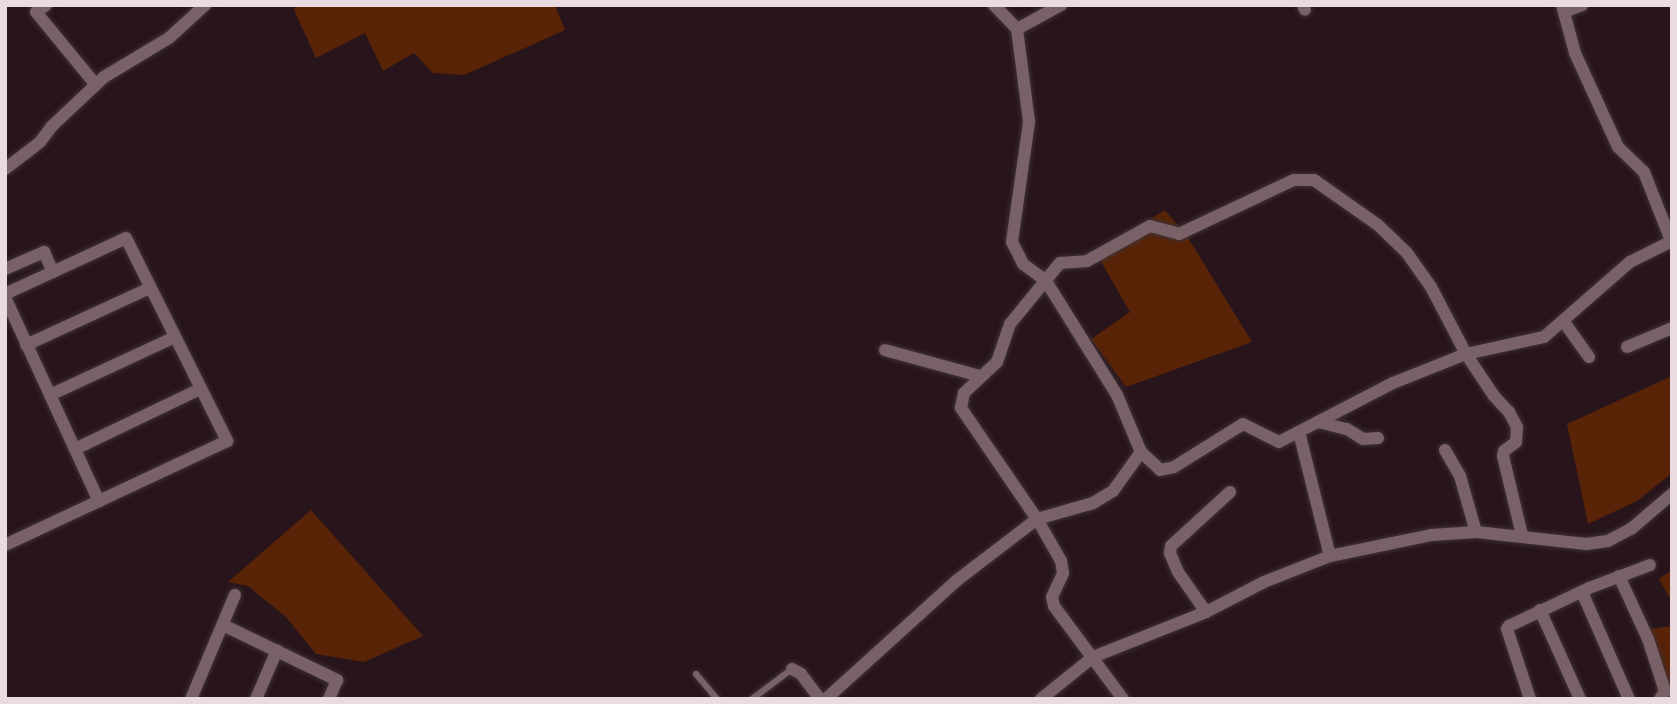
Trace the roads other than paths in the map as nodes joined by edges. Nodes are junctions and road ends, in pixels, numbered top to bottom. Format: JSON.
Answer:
{"nodes":[{"id":1,"x":46,"y":5,"type":"edge"},
{"id":2,"x":205,"y":5,"type":"edge"},
{"id":3,"x":994,"y":5,"type":"edge"},
{"id":4,"x":1061,"y":5,"type":"edge"},
{"id":5,"x":1582,"y":5,"type":"edge"},
{"id":6,"x":1563,"y":9,"type":"edge"},
{"id":7,"x":1017,"y":29,"type":"junction"},
{"id":8,"x":96,"y":85,"type":"junction"},
{"id":9,"x":5,"y":169,"type":"edge"},
{"id":10,"x":1672,"y":242,"type":"edge"},
{"id":11,"x":5,"y":269,"type":"edge"},
{"id":12,"x":53,"y":272,"type":"junction"},
{"id":13,"x":1045,"y":281,"type":"junction"},
{"id":14,"x":150,"y":288,"type":"junction"},
{"id":15,"x":5,"y":295,"type":"edge"},
{"id":16,"x":1564,"y":322,"type":"junction"},
{"id":17,"x":1672,"y":328,"type":"edge"},
{"id":18,"x":175,"y":337,"type":"junction"},
{"id":19,"x":26,"y":345,"type":"junction"},
{"id":20,"x":1627,"y":347,"type":"dead end"},
{"id":21,"x":885,"y":350,"type":"dead end"},
{"id":22,"x":1466,"y":354,"type":"junction"},
{"id":23,"x":1589,"y":357,"type":"dead end"},
{"id":24,"x":980,"y":376,"type":"junction"},
{"id":25,"x":200,"y":389,"type":"junction"},
{"id":26,"x":50,"y":396,"type":"junction"},
{"id":27,"x":1318,"y":422,"type":"junction"},
{"id":28,"x":1299,"y":432,"type":"junction"},
{"id":29,"x":1378,"y":438,"type":"dead end"},
{"id":30,"x":75,"y":449,"type":"junction"},
{"id":31,"x":1445,"y":450,"type":"dead end"},
{"id":32,"x":1141,"y":452,"type":"junction"},
{"id":33,"x":1230,"y":492,"type":"dead end"},
{"id":34,"x":1672,"y":495,"type":"edge"},
{"id":35,"x":99,"y":501,"type":"junction"},
{"id":36,"x":1037,"y":519,"type":"junction"},
{"id":37,"x":1476,"y":532,"type":"junction"},
{"id":38,"x":1522,"y":535,"type":"junction"},
{"id":39,"x":5,"y":545,"type":"edge"},
{"id":40,"x":1330,"y":556,"type":"junction"},
{"id":41,"x":1650,"y":565,"type":"dead end"},
{"id":42,"x":1619,"y":576,"type":"junction"},
{"id":43,"x":1582,"y":592,"type":"junction"},
{"id":44,"x":235,"y":595,"type":"dead end"},
{"id":45,"x":1540,"y":610,"type":"junction"},
{"id":46,"x":1206,"y":612,"type":"junction"},
{"id":47,"x":223,"y":625,"type":"junction"},
{"id":48,"x":277,"y":650,"type":"junction"},
{"id":49,"x":1093,"y":657,"type":"junction"},
{"id":50,"x":792,"y":669,"type":"joint"},
{"id":51,"x":696,"y":674,"type":"dead end"},
{"id":52,"x":191,"y":699,"type":"edge"},
{"id":53,"x":256,"y":699,"type":"edge"},
{"id":54,"x":329,"y":699,"type":"edge"},
{"id":55,"x":718,"y":699,"type":"edge"},
{"id":56,"x":752,"y":699,"type":"edge"},
{"id":57,"x":820,"y":699,"type":"edge"},
{"id":58,"x":826,"y":699,"type":"edge"},
{"id":59,"x":1041,"y":699,"type":"edge"},
{"id":60,"x":1123,"y":699,"type":"edge"},
{"id":61,"x":1530,"y":699,"type":"edge"},
{"id":62,"x":1580,"y":699,"type":"edge"},
{"id":63,"x":1629,"y":699,"type":"edge"},
{"id":64,"x":1660,"y":699,"type":"edge"}],
"edges":[{"from":1,"to":8,"type":"street"},
{"from":2,"to":8,"type":"street"},
{"from":3,"to":7,"type":"street"},
{"from":4,"to":7,"type":"street"},
{"from":5,"to":6,"type":"street"},
{"from":6,"to":10,"type":"street"},
{"from":7,"to":13,"type":"street"},
{"from":8,"to":9,"type":"street"},
{"from":10,"to":16,"type":"street"},
{"from":11,"to":12,"type":"street"},
{"from":12,"to":14,"type":"street"},
{"from":12,"to":15,"type":"street"},
{"from":13,"to":22,"type":"street"},
{"from":13,"to":24,"type":"street"},
{"from":13,"to":32,"type":"street"},
{"from":14,"to":18,"type":"street"},
{"from":14,"to":19,"type":"street"},
{"from":15,"to":19,"type":"street"},
{"from":16,"to":22,"type":"street"},
{"from":16,"to":23,"type":"street"},
{"from":17,"to":20,"type":"street"},
{"from":18,"to":25,"type":"street"},
{"from":18,"to":26,"type":"street"},
{"from":19,"to":26,"type":"street"},
{"from":21,"to":24,"type":"street"},
{"from":22,"to":27,"type":"street"},
{"from":22,"to":38,"type":"street"},
{"from":24,"to":36,"type":"street"},
{"from":25,"to":30,"type":"street"},
{"from":25,"to":35,"type":"street"},
{"from":26,"to":30,"type":"street"},
{"from":27,"to":28,"type":"street"},
{"from":27,"to":29,"type":"street"},
{"from":28,"to":32,"type":"street"},
{"from":28,"to":40,"type":"street"},
{"from":30,"to":35,"type":"street"},
{"from":31,"to":37,"type":"street"},
{"from":32,"to":36,"type":"street"},
{"from":33,"to":46,"type":"street"},
{"from":34,"to":38,"type":"street"},
{"from":35,"to":39,"type":"street"},
{"from":36,"to":49,"type":"street"},
{"from":36,"to":58,"type":"street"},
{"from":37,"to":38,"type":"street"},
{"from":37,"to":40,"type":"street"},
{"from":40,"to":46,"type":"street"},
{"from":41,"to":42,"type":"street"},
{"from":42,"to":43,"type":"street"},
{"from":42,"to":64,"type":"street"},
{"from":43,"to":45,"type":"street"},
{"from":43,"to":63,"type":"street"},
{"from":44,"to":47,"type":"street"},
{"from":45,"to":61,"type":"street"},
{"from":45,"to":62,"type":"street"},
{"from":46,"to":49,"type":"street"},
{"from":47,"to":48,"type":"street"},
{"from":47,"to":52,"type":"street"},
{"from":48,"to":53,"type":"street"},
{"from":48,"to":54,"type":"street"},
{"from":49,"to":59,"type":"street"},
{"from":49,"to":60,"type":"street"},
{"from":50,"to":56,"type":"lane"},
{"from":50,"to":57,"type":"street"},
{"from":51,"to":55,"type":"lane"}]}
